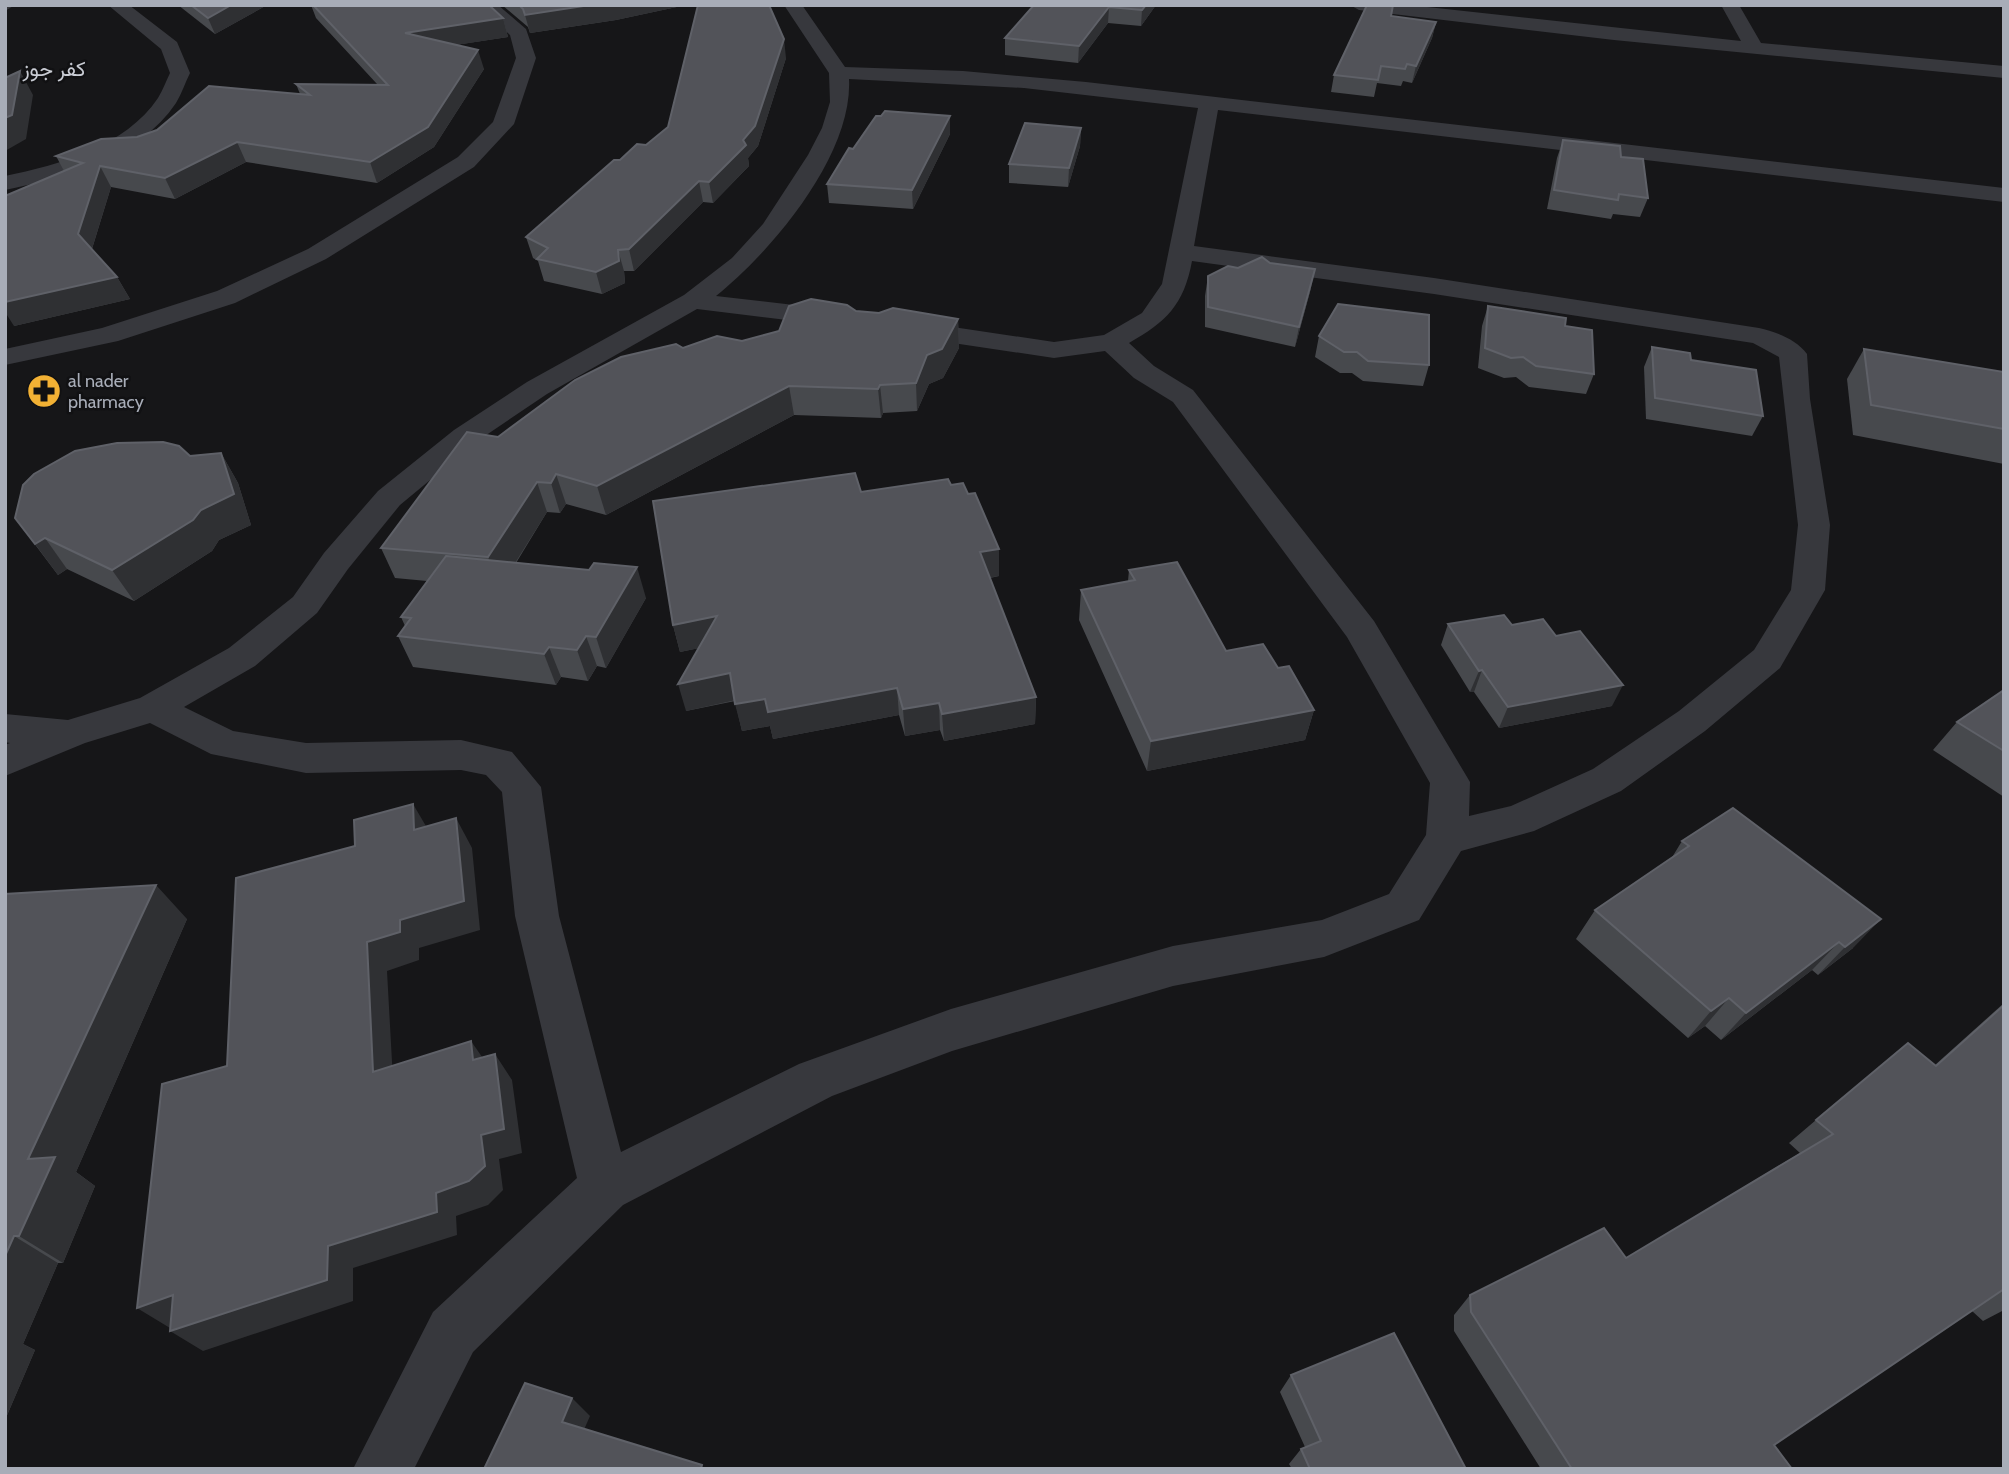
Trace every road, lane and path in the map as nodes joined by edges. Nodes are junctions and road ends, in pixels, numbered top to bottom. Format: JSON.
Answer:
{"nodes":[{"id":1,"x":117,"y":5,"type":"edge"},
{"id":2,"x":487,"y":5,"type":"edge"},
{"id":3,"x":793,"y":5,"type":"edge"},
{"id":4,"x":1359,"y":5,"type":"edge"},
{"id":5,"x":1730,"y":5,"type":"edge"},
{"id":6,"x":1753,"y":46,"type":"junction"},
{"id":7,"x":2004,"y":72,"type":"edge"},
{"id":8,"x":839,"y":73,"type":"junction"},
{"id":9,"x":1209,"y":104,"type":"junction"},
{"id":10,"x":5,"y":183,"type":"edge"},
{"id":11,"x":2004,"y":195,"type":"edge"},
{"id":12,"x":1183,"y":252,"type":"junction"},
{"id":13,"x":693,"y":301,"type":"junction"},
{"id":14,"x":857,"y":320,"type":"edge"},
{"id":15,"x":883,"y":324,"type":"edge"},
{"id":16,"x":1111,"y":342,"type":"junction"},
{"id":17,"x":5,"y":358,"type":"edge"},
{"id":18,"x":153,"y":708,"type":"junction"},
{"id":19,"x":5,"y":728,"type":"edge"},
{"id":20,"x":71,"y":733,"type":"junction"},
{"id":21,"x":5,"y":761,"type":"edge"},
{"id":22,"x":1447,"y":838,"type":"junction"},
{"id":23,"x":605,"y":1187,"type":"junction"},
{"id":24,"x":383,"y":1469,"type":"edge"}],
"edges":[{"from":1,"to":10,"type":"street"},
{"from":2,"to":17,"type":"street"},
{"from":3,"to":8,"type":"street"},
{"from":4,"to":6,"type":"street"},
{"from":5,"to":6,"type":"street"},
{"from":6,"to":7,"type":"street"},
{"from":8,"to":9,"type":"street"},
{"from":8,"to":13,"type":"street"},
{"from":9,"to":11,"type":"street"},
{"from":9,"to":12,"type":"street"},
{"from":12,"to":16,"type":"street"},
{"from":12,"to":22,"type":"street"},
{"from":13,"to":14,"type":"street"},
{"from":13,"to":18,"type":"street"},
{"from":15,"to":16,"type":"street"},
{"from":16,"to":22,"type":"street"},
{"from":18,"to":20,"type":"street"},
{"from":18,"to":23,"type":"street"},
{"from":19,"to":20,"type":"street"},
{"from":20,"to":21,"type":"street"},
{"from":22,"to":23,"type":"street"},
{"from":23,"to":24,"type":"street"}]}
